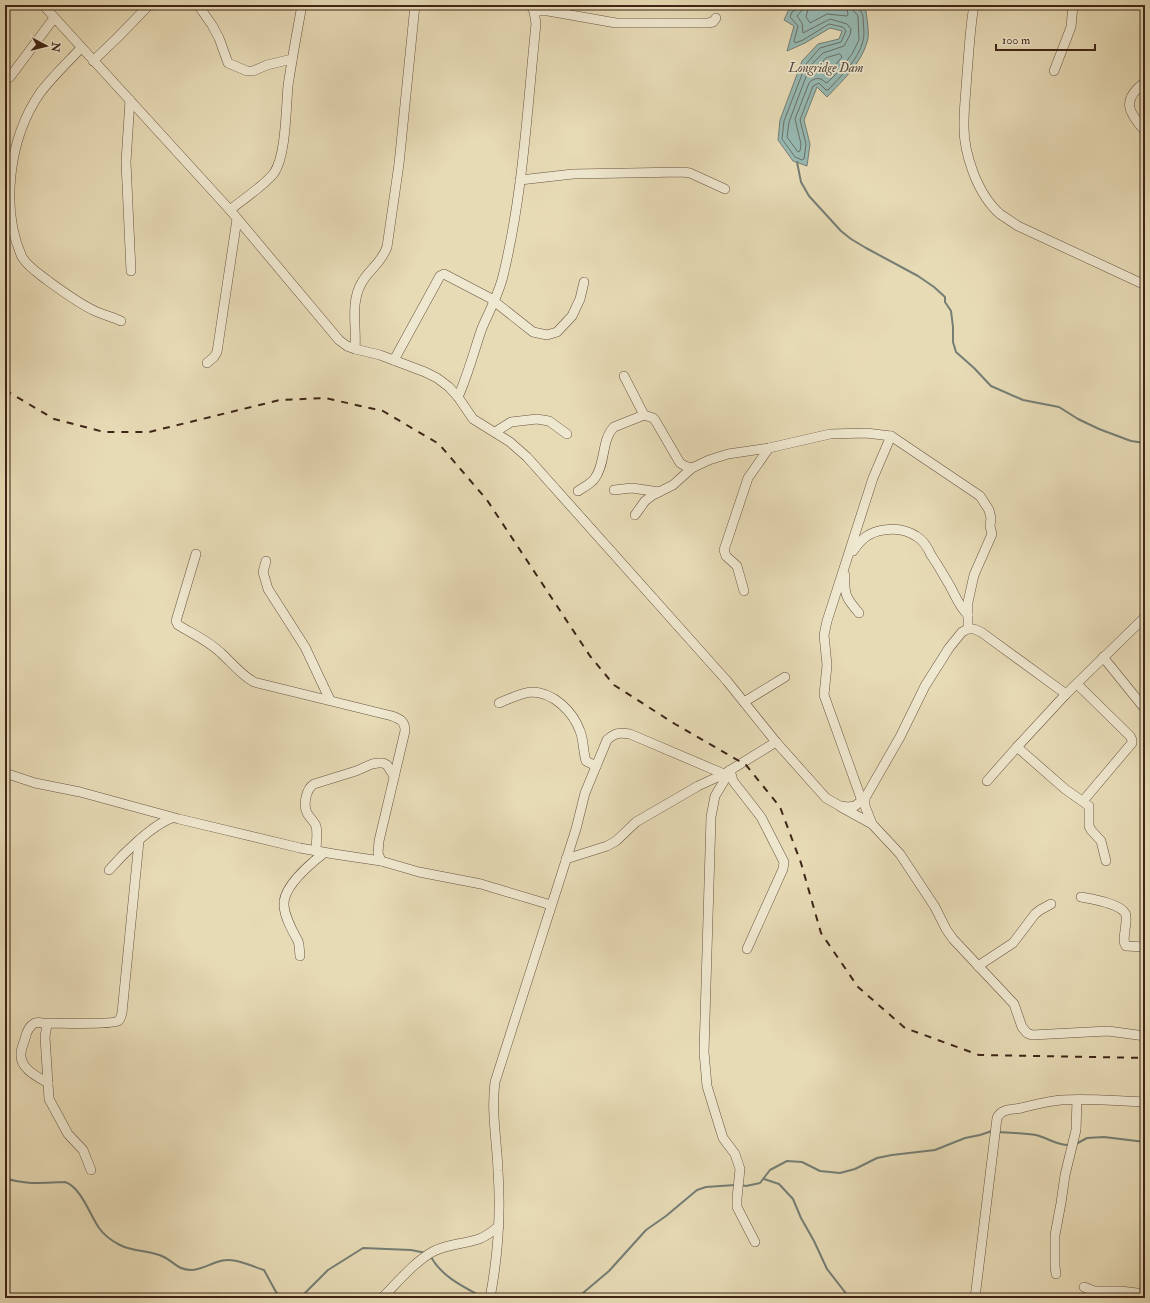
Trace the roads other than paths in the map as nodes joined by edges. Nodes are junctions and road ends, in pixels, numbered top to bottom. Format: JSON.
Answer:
{"nodes":[{"id":1,"x":43,"y":5,"type":"edge"},
{"id":2,"x":149,"y":5,"type":"edge"},
{"id":3,"x":198,"y":5,"type":"edge"},
{"id":4,"x":302,"y":5,"type":"edge"},
{"id":5,"x":415,"y":5,"type":"edge"},
{"id":6,"x":974,"y":5,"type":"edge"},
{"id":7,"x":1073,"y":5,"type":"edge"},
{"id":8,"x":532,"y":8,"type":"edge"},
{"id":9,"x":54,"y":18,"type":"junction"},
{"id":10,"x":716,"y":18,"type":"dead end"},
{"id":11,"x":81,"y":48,"type":"junction"},
{"id":12,"x":292,"y":59,"type":"junction"},
{"id":13,"x":93,"y":61,"type":"junction"},
{"id":14,"x":1054,"y":71,"type":"dead end"},
{"id":15,"x":10,"y":77,"type":"dead end"},
{"id":16,"x":1145,"y":82,"type":"edge"},
{"id":17,"x":130,"y":100,"type":"junction"},
{"id":18,"x":1145,"y":131,"type":"edge"},
{"id":19,"x":520,"y":180,"type":"junction"},
{"id":20,"x":725,"y":189,"type":"dead end"},
{"id":21,"x":230,"y":210,"type":"junction"},
{"id":22,"x":236,"y":219,"type":"junction"},
{"id":23,"x":131,"y":270,"type":"dead end"},
{"id":24,"x":584,"y":282,"type":"dead end"},
{"id":25,"x":1145,"y":285,"type":"edge"},
{"id":26,"x":495,"y":302,"type":"junction"},
{"id":27,"x":121,"y":320,"type":"dead end"},
{"id":28,"x":355,"y":349,"type":"junction"},
{"id":29,"x":394,"y":360,"type":"junction"},
{"id":30,"x":206,"y":362,"type":"dead end"},
{"id":31,"x":624,"y":376,"type":"dead end"},
{"id":32,"x":458,"y":397,"type":"junction"},
{"id":33,"x":644,"y":415,"type":"junction"},
{"id":34,"x":494,"y":432,"type":"junction"},
{"id":35,"x":567,"y":434,"type":"dead end"},
{"id":36,"x":891,"y":436,"type":"junction"},
{"id":37,"x":769,"y":448,"type":"junction"},
{"id":38,"x":692,"y":468,"type":"junction"},
{"id":39,"x":614,"y":490,"type":"dead end"},
{"id":40,"x":578,"y":491,"type":"dead end"},
{"id":41,"x":659,"y":492,"type":"junction"},
{"id":42,"x":636,"y":515,"type":"dead end"},
{"id":43,"x":196,"y":554,"type":"dead end"},
{"id":44,"x":266,"y":561,"type":"dead end"},
{"id":45,"x":744,"y":591,"type":"dead end"},
{"id":46,"x":859,"y":613,"type":"dead end"},
{"id":47,"x":968,"y":615,"type":"junction"},
{"id":48,"x":1145,"y":617,"type":"edge"},
{"id":49,"x":968,"y":628,"type":"junction"},
{"id":50,"x":1103,"y":658,"type":"junction"},
{"id":51,"x":785,"y":677,"type":"dead end"},
{"id":52,"x":1077,"y":684,"type":"junction"},
{"id":53,"x":1066,"y":694,"type":"junction"},
{"id":54,"x":330,"y":700,"type":"junction"},
{"id":55,"x":744,"y":702,"type":"junction"},
{"id":56,"x":499,"y":703,"type":"dead end"},
{"id":57,"x":1145,"y":709,"type":"edge"},
{"id":58,"x":776,"y":742,"type":"junction"},
{"id":59,"x":1017,"y":747,"type":"junction"},
{"id":60,"x":596,"y":766,"type":"junction"},
{"id":61,"x":728,"y":772,"type":"junction"},
{"id":62,"x":5,"y":773,"type":"edge"},
{"id":63,"x":394,"y":776,"type":"junction"},
{"id":64,"x":987,"y":781,"type":"dead end"},
{"id":65,"x":864,"y":799,"type":"junction"},
{"id":66,"x":1083,"y":802,"type":"junction"},
{"id":67,"x":840,"y":806,"type":"junction"},
{"id":68,"x":172,"y":818,"type":"junction"},
{"id":69,"x":872,"y":824,"type":"junction"},
{"id":70,"x":139,"y":841,"type":"junction"},
{"id":71,"x":320,"y":852,"type":"junction"},
{"id":72,"x":566,"y":859,"type":"junction"},
{"id":73,"x":381,"y":861,"type":"junction"},
{"id":74,"x":1106,"y":861,"type":"dead end"},
{"id":75,"x":109,"y":870,"type":"dead end"},
{"id":76,"x":1081,"y":897,"type":"dead end"},
{"id":77,"x":1051,"y":904,"type":"dead end"},
{"id":78,"x":551,"y":905,"type":"junction"},
{"id":79,"x":1145,"y":947,"type":"edge"},
{"id":80,"x":747,"y":949,"type":"dead end"},
{"id":81,"x":300,"y":956,"type":"dead end"},
{"id":82,"x":978,"y":966,"type":"junction"},
{"id":83,"x":47,"y":1024,"type":"junction"},
{"id":84,"x":1145,"y":1036,"type":"edge"},
{"id":85,"x":48,"y":1083,"type":"junction"},
{"id":86,"x":1077,"y":1100,"type":"junction"},
{"id":87,"x":1145,"y":1102,"type":"edge"},
{"id":88,"x":91,"y":1170,"type":"dead end"},
{"id":89,"x":499,"y":1226,"type":"junction"},
{"id":90,"x":755,"y":1242,"type":"dead end"},
{"id":91,"x":1056,"y":1274,"type":"dead end"},
{"id":92,"x":1084,"y":1287,"type":"dead end"},
{"id":93,"x":1145,"y":1294,"type":"edge"},
{"id":94,"x":382,"y":1298,"type":"edge"},
{"id":95,"x":490,"y":1298,"type":"edge"},
{"id":96,"x":975,"y":1298,"type":"edge"}],
"edges":[{"from":1,"to":9,"type":"street"},
{"from":2,"to":13,"type":"street"},
{"from":3,"to":12,"type":"street"},
{"from":4,"to":12,"type":"street"},
{"from":5,"to":28,"type":"street"},
{"from":6,"to":25,"type":"street"},
{"from":7,"to":14,"type":"street"},
{"from":8,"to":10,"type":"street"},
{"from":8,"to":19,"type":"street"},
{"from":9,"to":11,"type":"street"},
{"from":9,"to":15,"type":"street"},
{"from":11,"to":13,"type":"street"},
{"from":11,"to":27,"type":"street"},
{"from":12,"to":21,"type":"street"},
{"from":13,"to":17,"type":"street"},
{"from":16,"to":18,"type":"street"},
{"from":17,"to":21,"type":"street"},
{"from":17,"to":23,"type":"street"},
{"from":19,"to":20,"type":"street"},
{"from":19,"to":26,"type":"street"},
{"from":21,"to":22,"type":"street"},
{"from":22,"to":28,"type":"street"},
{"from":22,"to":30,"type":"street"},
{"from":24,"to":26,"type":"street"},
{"from":26,"to":29,"type":"street"},
{"from":26,"to":32,"type":"street"},
{"from":28,"to":29,"type":"street"},
{"from":29,"to":32,"type":"street"},
{"from":31,"to":33,"type":"street"},
{"from":32,"to":34,"type":"street"},
{"from":33,"to":38,"type":"street"},
{"from":33,"to":40,"type":"street"},
{"from":34,"to":35,"type":"street"},
{"from":34,"to":55,"type":"street"},
{"from":36,"to":37,"type":"street"},
{"from":36,"to":47,"type":"street"},
{"from":36,"to":65,"type":"street"},
{"from":37,"to":38,"type":"street"},
{"from":37,"to":45,"type":"street"},
{"from":38,"to":41,"type":"street"},
{"from":39,"to":41,"type":"street"},
{"from":41,"to":42,"type":"street"},
{"from":43,"to":54,"type":"street"},
{"from":44,"to":54,"type":"street"},
{"from":46,"to":47,"type":"street"},
{"from":47,"to":49,"type":"street"},
{"from":48,"to":50,"type":"street"},
{"from":49,"to":53,"type":"street"},
{"from":49,"to":65,"type":"street"},
{"from":50,"to":52,"type":"street"},
{"from":50,"to":57,"type":"street"},
{"from":51,"to":55,"type":"street"},
{"from":52,"to":53,"type":"street"},
{"from":52,"to":66,"type":"street"},
{"from":53,"to":59,"type":"street"},
{"from":54,"to":63,"type":"street"},
{"from":55,"to":58,"type":"street"},
{"from":56,"to":60,"type":"street"},
{"from":58,"to":61,"type":"street"},
{"from":58,"to":67,"type":"street"},
{"from":59,"to":64,"type":"street"},
{"from":59,"to":66,"type":"street"},
{"from":60,"to":61,"type":"street"},
{"from":60,"to":72,"type":"street"},
{"from":61,"to":72,"type":"street"},
{"from":61,"to":80,"type":"street"},
{"from":61,"to":90,"type":"street"},
{"from":62,"to":68,"type":"street"},
{"from":63,"to":71,"type":"street"},
{"from":63,"to":73,"type":"street"},
{"from":65,"to":67,"type":"street"},
{"from":65,"to":69,"type":"street"},
{"from":66,"to":74,"type":"street"},
{"from":67,"to":69,"type":"street"},
{"from":68,"to":70,"type":"street"},
{"from":68,"to":71,"type":"street"},
{"from":69,"to":82,"type":"street"},
{"from":70,"to":75,"type":"street"},
{"from":70,"to":83,"type":"street"},
{"from":71,"to":73,"type":"street"},
{"from":71,"to":81,"type":"street"},
{"from":72,"to":78,"type":"street"},
{"from":73,"to":78,"type":"street"},
{"from":76,"to":79,"type":"street"},
{"from":77,"to":82,"type":"street"},
{"from":78,"to":89,"type":"street"},
{"from":82,"to":84,"type":"street"},
{"from":83,"to":85,"type":"street"},
{"from":83,"to":85,"type":"street"},
{"from":85,"to":88,"type":"street"},
{"from":86,"to":87,"type":"street"},
{"from":86,"to":91,"type":"street"},
{"from":86,"to":96,"type":"street"},
{"from":89,"to":94,"type":"street"},
{"from":89,"to":95,"type":"street"},
{"from":92,"to":93,"type":"street"}]}
